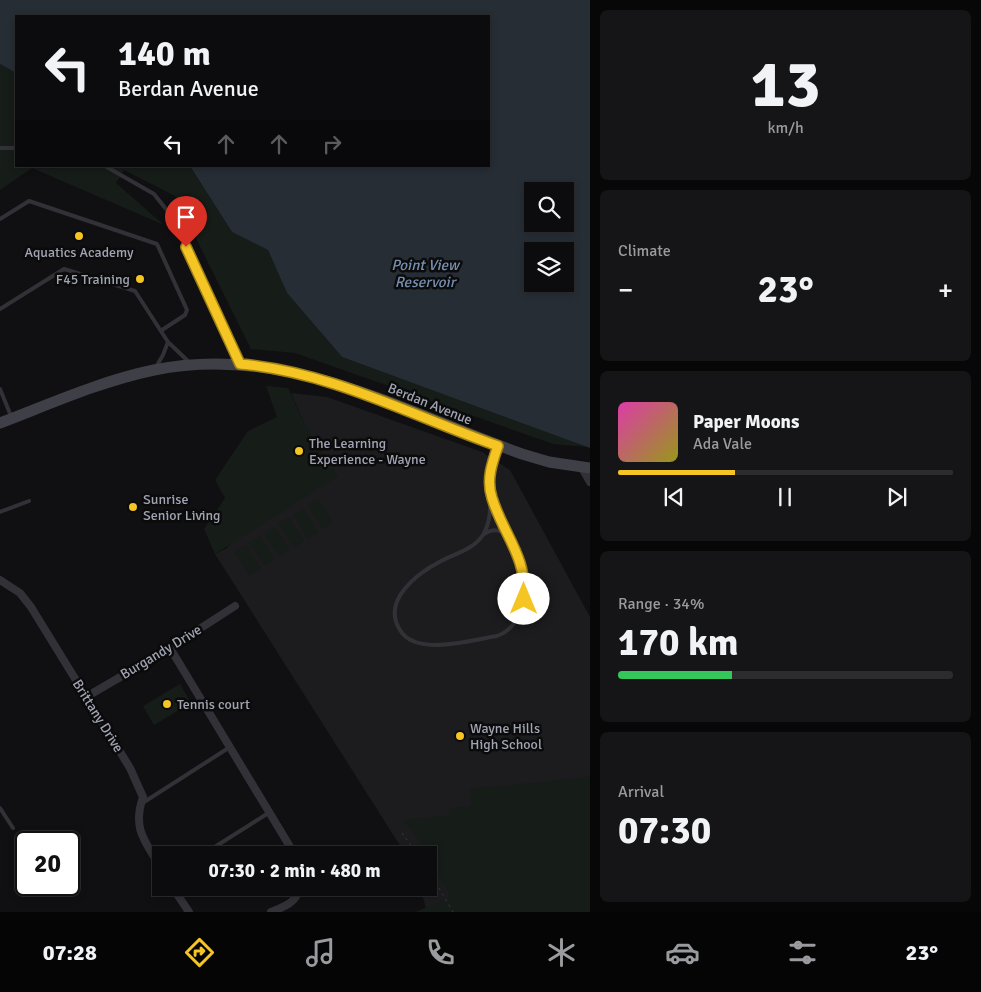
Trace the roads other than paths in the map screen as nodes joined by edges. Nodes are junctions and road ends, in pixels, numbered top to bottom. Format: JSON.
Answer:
{"nodes":[{"id":1,"x":0,"y":148,"type":"edge"},
{"id":2,"x":15,"y":148,"type":"edge"},
{"id":3,"x":107,"y":167,"type":"edge"},
{"id":4,"x":0,"y":219,"type":"edge"},
{"id":5,"x":0,"y":309,"type":"edge"},
{"id":6,"x":162,"y":330,"type":"junction"},
{"id":7,"x":168,"y":342,"type":"junction"},
{"id":8,"x":191,"y":364,"type":"junction"},
{"id":9,"x":240,"y":364,"type":"junction"},
{"id":10,"x":153,"y":370,"type":"junction"},
{"id":11,"x":0,"y":389,"type":"edge"},
{"id":12,"x":12,"y":418,"type":"junction"},
{"id":13,"x":0,"y":423,"type":"edge"},
{"id":14,"x":498,"y":446,"type":"junction"},
{"id":15,"x":586,"y":468,"type":"edge"},
{"id":16,"x":590,"y":482,"type":"edge"},
{"id":17,"x":491,"y":497,"type":"junction"},
{"id":18,"x":29,"y":501,"type":"dead end"},
{"id":19,"x":0,"y":512,"type":"edge"},
{"id":20,"x":483,"y":534,"type":"junction"},
{"id":21,"x":509,"y":536,"type":"junction"},
{"id":22,"x":0,"y":580,"type":"edge"},
{"id":23,"x":235,"y":606,"type":"dead end"},
{"id":24,"x":170,"y":648,"type":"junction"},
{"id":25,"x":86,"y":696,"type":"junction"},
{"id":26,"x":230,"y":747,"type":"junction"},
{"id":27,"x":140,"y":804,"type":"junction"},
{"id":28,"x":0,"y":808,"type":"edge"},
{"id":29,"x":270,"y":812,"type":"junction"},
{"id":30,"x":13,"y":828,"type":"dead end"},
{"id":31,"x":216,"y":846,"type":"edge"},
{"id":32,"x":290,"y":846,"type":"edge"},
{"id":33,"x":152,"y":853,"type":"edge"},
{"id":34,"x":179,"y":896,"type":"edge"},
{"id":35,"x":296,"y":896,"type":"edge"},
{"id":36,"x":189,"y":912,"type":"edge"},
{"id":37,"x":270,"y":912,"type":"edge"}],
"edges":[{"from":1,"to":2,"type":"lane"},
{"from":3,"to":9,"type":"lane"},
{"from":4,"to":6,"type":"lane"},
{"from":5,"to":6,"type":"lane"},
{"from":6,"to":7,"type":"lane"},
{"from":7,"to":8,"type":"lane"},
{"from":7,"to":10,"type":"lane"},
{"from":8,"to":9,"type":"main road","name":"Berdan Avenue"},
{"from":8,"to":10,"type":"main road","name":"Berdan Avenue"},
{"from":9,"to":14,"type":"main road","name":"Berdan Avenue"},
{"from":10,"to":12,"type":"main road","name":"Berdan Avenue"},
{"from":11,"to":12,"type":"lane"},
{"from":12,"to":13,"type":"main road","name":"Berdan Avenue"},
{"from":14,"to":15,"type":"main road","name":"Berdan Avenue"},
{"from":14,"to":17,"type":"lane"},
{"from":15,"to":16,"type":"street"},
{"from":17,"to":20,"type":"lane"},
{"from":17,"to":21,"type":"lane"},
{"from":18,"to":19,"type":"lane"},
{"from":20,"to":21,"type":"lane"},
{"from":20,"to":21,"type":"lane"},
{"from":22,"to":25,"type":"street","name":"Brittany Drive"},
{"from":23,"to":24,"type":"street","name":"Burgandy Drive"},
{"from":24,"to":25,"type":"street","name":"Burgandy Drive"},
{"from":24,"to":26,"type":"street"},
{"from":25,"to":27,"type":"street","name":"Brittany Drive"},
{"from":26,"to":27,"type":"lane"},
{"from":26,"to":29,"type":"street"},
{"from":27,"to":33,"type":"street","name":"Brittany Drive"},
{"from":28,"to":30,"type":"lane"},
{"from":29,"to":31,"type":"lane"},
{"from":29,"to":32,"type":"street"},
{"from":34,"to":36,"type":"street"},
{"from":35,"to":37,"type":"street"}]}
